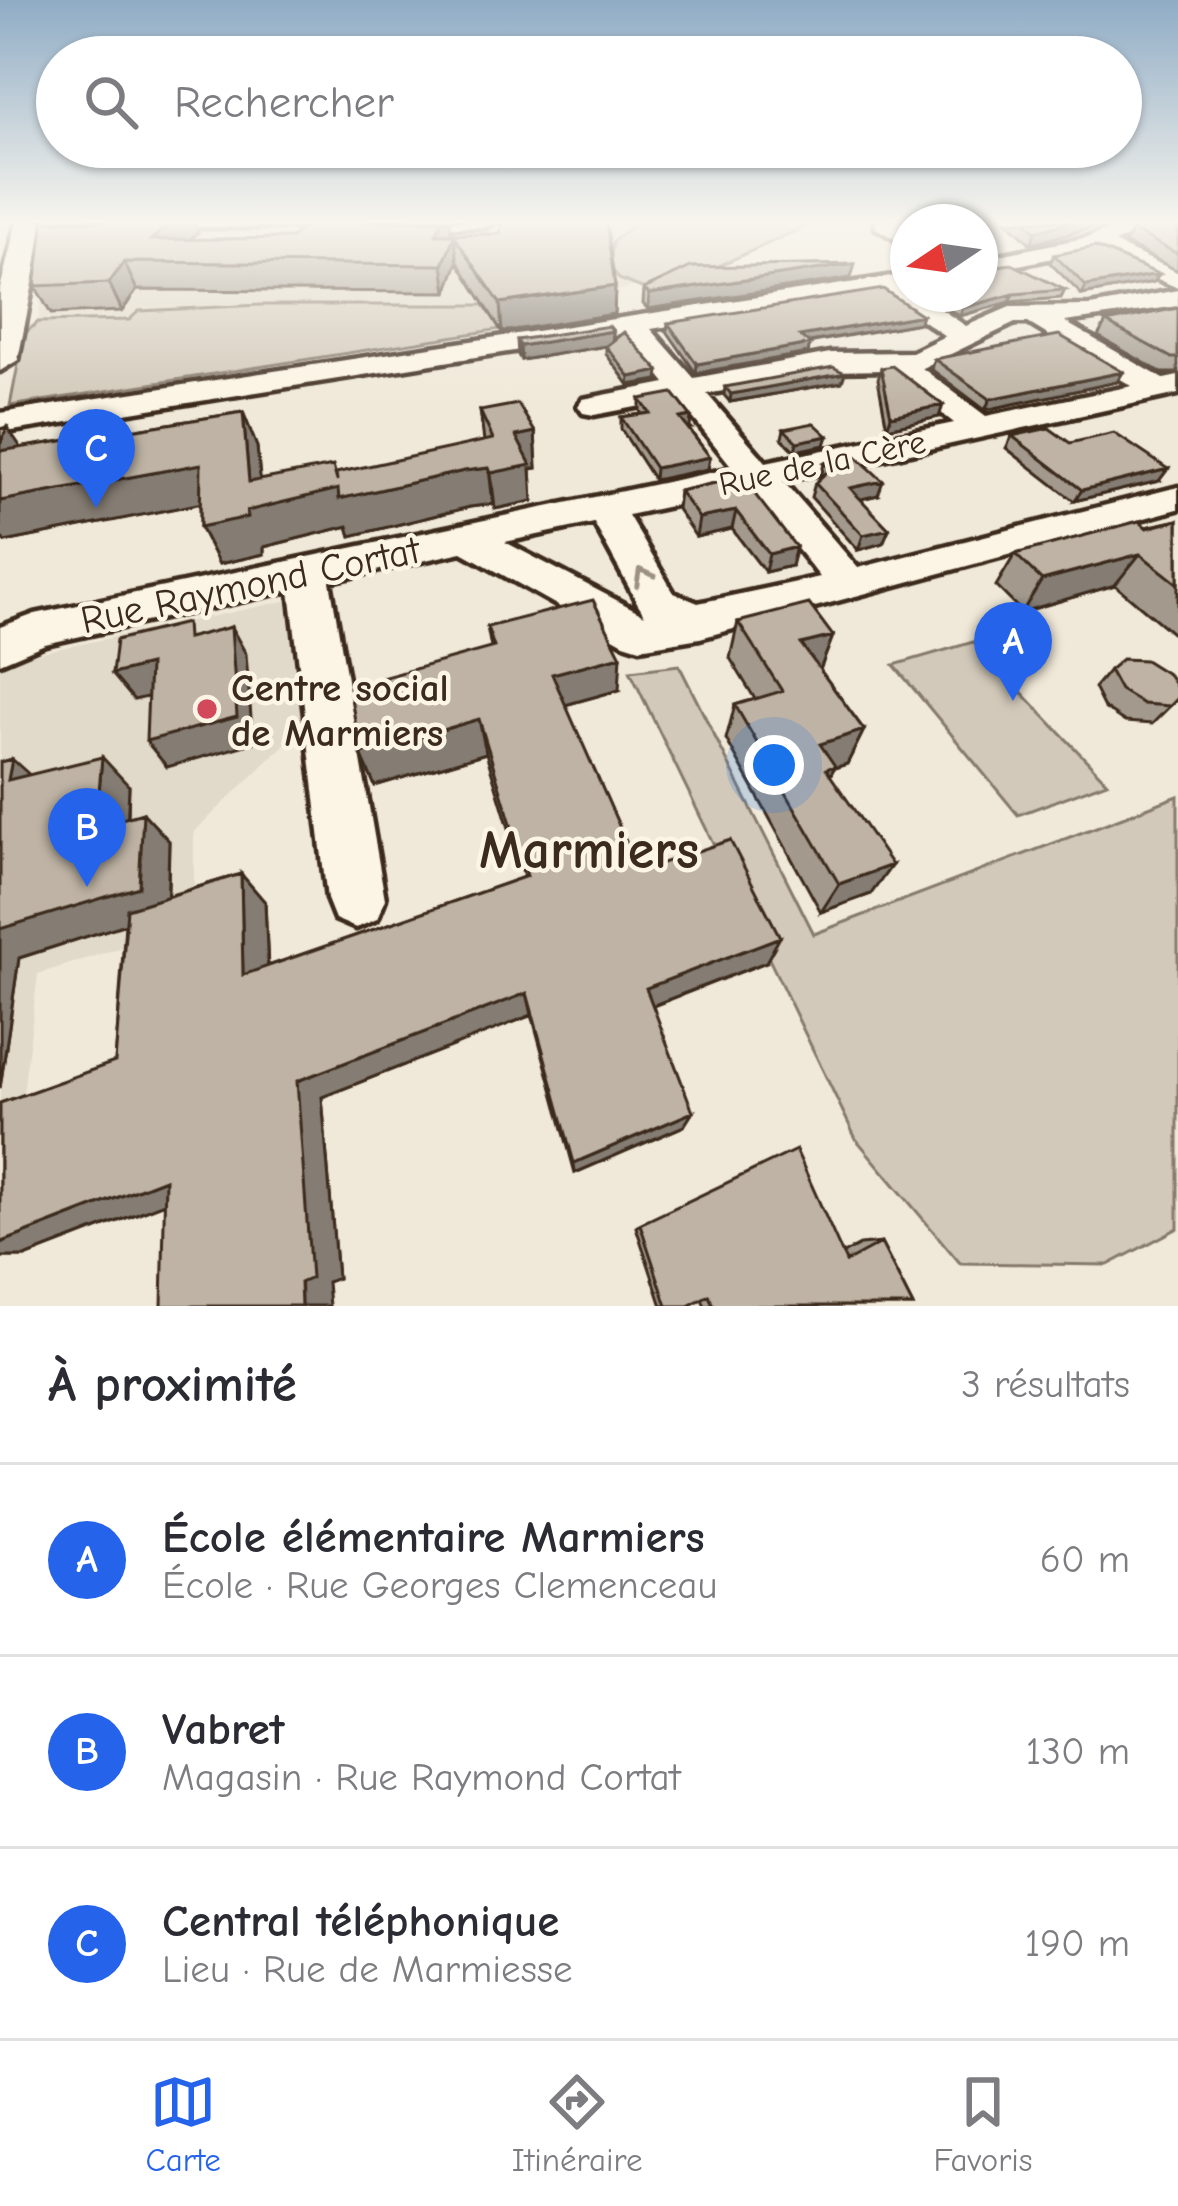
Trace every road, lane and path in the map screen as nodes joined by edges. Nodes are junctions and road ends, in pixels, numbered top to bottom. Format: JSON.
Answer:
{"nodes":[{"id":1,"x":15,"y":282,"type":"edge"},
{"id":2,"x":890,"y":283,"type":"edge"},
{"id":3,"x":1178,"y":298,"type":"edge"},
{"id":4,"x":933,"y":312,"type":"edge"},
{"id":5,"x":1028,"y":312,"type":"junction"},
{"id":6,"x":630,"y":321,"type":"junction"},
{"id":7,"x":964,"y":338,"type":"junction"},
{"id":8,"x":0,"y":360,"type":"edge"},
{"id":9,"x":896,"y":363,"type":"junction"},
{"id":10,"x":1168,"y":387,"type":"edge"},
{"id":11,"x":686,"y":389,"type":"junction"},
{"id":12,"x":594,"y":406,"type":"dead end"},
{"id":13,"x":0,"y":423,"type":"edge"},
{"id":14,"x":981,"y":428,"type":"junction"},
{"id":15,"x":758,"y":476,"type":"junction"},
{"id":16,"x":1178,"y":498,"type":"edge"},
{"id":17,"x":605,"y":508,"type":"junction"},
{"id":18,"x":466,"y":538,"type":"junction"},
{"id":19,"x":308,"y":571,"type":"junction"},
{"id":20,"x":849,"y":585,"type":"junction"},
{"id":21,"x":700,"y":622,"type":"junction"},
{"id":22,"x":12,"y":634,"type":"edge"},
{"id":23,"x":356,"y":898,"type":"dead end"}],
"edges":[{"from":1,"to":8,"type":"main road"},
{"from":2,"to":6,"type":"street"},
{"from":3,"to":5,"type":"street"},
{"from":4,"to":7,"type":"street"},
{"from":5,"to":7,"type":"street"},
{"from":5,"to":10,"type":"street"},
{"from":6,"to":11,"type":"street"},
{"from":6,"to":13,"type":"street"},
{"from":7,"to":9,"type":"street"},
{"from":9,"to":11,"type":"street"},
{"from":9,"to":14,"type":"street"},
{"from":10,"to":14,"type":"street","name":"Rue de la Cère"},
{"from":11,"to":12,"type":"street"},
{"from":11,"to":15,"type":"street"},
{"from":14,"to":15,"type":"street","name":"Rue de la Cère"},
{"from":15,"to":17,"type":"street","name":"Rue de la Cère"},
{"from":15,"to":20,"type":"street"},
{"from":16,"to":20,"type":"street"},
{"from":17,"to":18,"type":"street","name":"Rue de la Cère"},
{"from":21,"to":17,"type":"street","one_way":true},
{"from":18,"to":19,"type":"street","name":"Rue Raymond Cortat"},
{"from":18,"to":21,"type":"street"},
{"from":19,"to":22,"type":"street","name":"Rue Raymond Cortat"},
{"from":19,"to":23,"type":"street"},
{"from":20,"to":21,"type":"street"}]}
